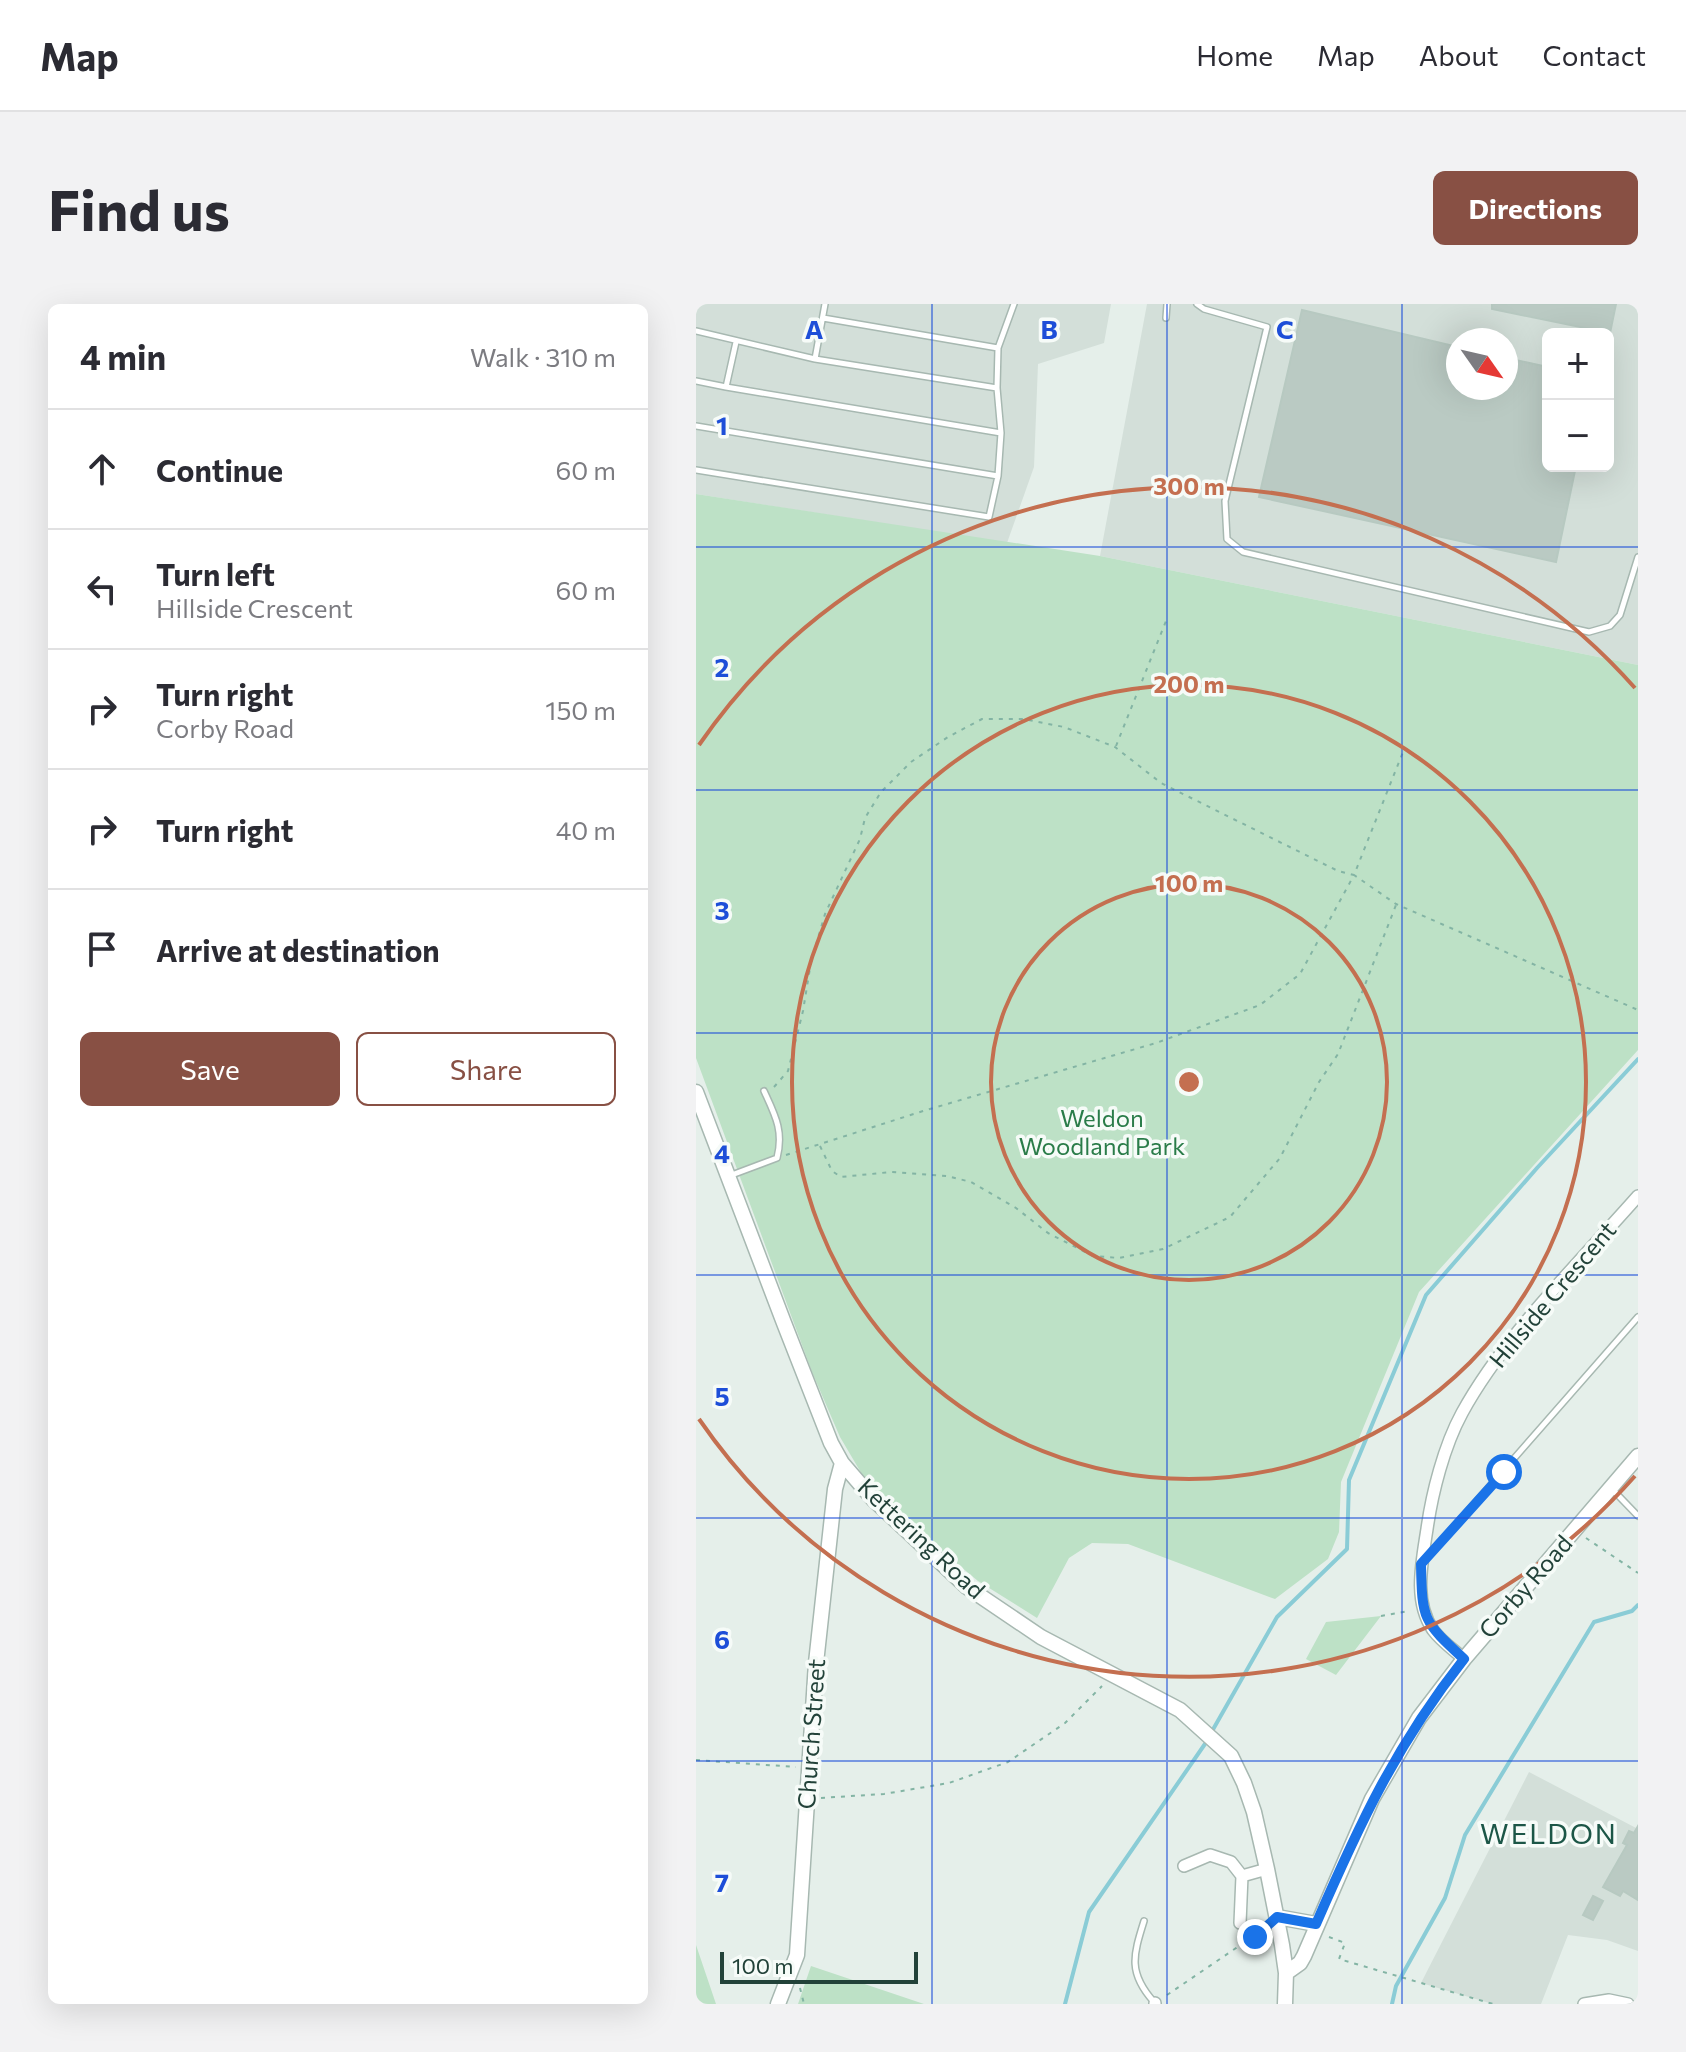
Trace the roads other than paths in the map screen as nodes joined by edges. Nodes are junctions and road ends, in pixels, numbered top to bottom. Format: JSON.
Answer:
{"nodes":[{"id":1,"x":825,"y":304,"type":"edge"},
{"id":2,"x":1014,"y":304,"type":"edge"},
{"id":3,"x":1167,"y":304,"type":"edge"},
{"id":4,"x":1197,"y":304,"type":"edge"},
{"id":5,"x":823,"y":318,"type":"junction"},
{"id":6,"x":1166,"y":318,"type":"dead end"},
{"id":7,"x":696,"y":331,"type":"edge"},
{"id":8,"x":736,"y":342,"type":"junction"},
{"id":9,"x":998,"y":348,"type":"junction"},
{"id":10,"x":815,"y":359,"type":"junction"},
{"id":11,"x":696,"y":381,"type":"edge"},
{"id":12,"x":726,"y":387,"type":"junction"},
{"id":13,"x":997,"y":388,"type":"junction"},
{"id":14,"x":696,"y":426,"type":"edge"},
{"id":15,"x":1001,"y":433,"type":"junction"},
{"id":16,"x":696,"y":470,"type":"edge"},
{"id":17,"x":998,"y":476,"type":"junction"},
{"id":18,"x":1638,"y":557,"type":"edge"},
{"id":19,"x":764,"y":1091,"type":"road end"},
{"id":20,"x":696,"y":1092,"type":"edge"},
{"id":21,"x":728,"y":1176,"type":"junction"},
{"id":22,"x":1638,"y":1196,"type":"edge"},
{"id":23,"x":1638,"y":1317,"type":"edge"},
{"id":24,"x":1638,"y":1456,"type":"edge"},
{"id":25,"x":842,"y":1463,"type":"junction"},
{"id":26,"x":1610,"y":1487,"type":"junction"},
{"id":27,"x":1638,"y":1516,"type":"edge"},
{"id":28,"x":1421,"y":1564,"type":"junction"},
{"id":29,"x":1464,"y":1659,"type":"junction"},
{"id":30,"x":1184,"y":1866,"type":"dead end"},
{"id":31,"x":1267,"y":1869,"type":"junction"},
{"id":32,"x":1242,"y":1876,"type":"junction"},
{"id":33,"x":1277,"y":1917,"type":"junction"},
{"id":34,"x":1144,"y":1921,"type":"dead end"},
{"id":35,"x":1240,"y":1923,"type":"dead end"},
{"id":36,"x":1315,"y":1928,"type":"junction"},
{"id":37,"x":1286,"y":1973,"type":"junction"},
{"id":38,"x":1155,"y":2003,"type":"edge"},
{"id":39,"x":778,"y":2004,"type":"edge"},
{"id":40,"x":1285,"y":2004,"type":"edge"},
{"id":41,"x":1584,"y":2004,"type":"edge"},
{"id":42,"x":1628,"y":2004,"type":"edge"}],
"edges":[{"from":1,"to":5,"type":"lane"},
{"from":2,"to":9,"type":"lane"},
{"from":3,"to":6,"type":"lane"},
{"from":4,"to":18,"type":"lane"},
{"from":5,"to":9,"type":"lane"},
{"from":5,"to":10,"type":"lane"},
{"from":7,"to":8,"type":"lane"},
{"from":8,"to":10,"type":"lane"},
{"from":8,"to":12,"type":"lane"},
{"from":9,"to":13,"type":"lane"},
{"from":10,"to":13,"type":"lane"},
{"from":11,"to":12,"type":"lane"},
{"from":12,"to":15,"type":"lane"},
{"from":13,"to":15,"type":"lane"},
{"from":14,"to":17,"type":"lane"},
{"from":15,"to":17,"type":"lane"},
{"from":16,"to":17,"type":"lane"},
{"from":19,"to":21,"type":"lane"},
{"from":20,"to":21,"type":"street","name":"Kettering Road"},
{"from":21,"to":25,"type":"street","name":"Kettering Road"},
{"from":22,"to":28,"type":"street","name":"Hillside Crescent"},
{"from":23,"to":28,"type":"lane"},
{"from":24,"to":26,"type":"street","name":"Corby Road"},
{"from":25,"to":31,"type":"street","name":"Kettering Road"},
{"from":25,"to":39,"type":"street","name":"Church Street"},
{"from":26,"to":27,"type":"lane"},
{"from":26,"to":29,"type":"street","name":"Corby Road"},
{"from":28,"to":29,"type":"street","name":"Hillside Crescent"},
{"from":29,"to":36,"type":"street","name":"Corby Road"},
{"from":30,"to":32,"type":"street"},
{"from":31,"to":32,"type":"street"},
{"from":31,"to":33,"type":"street","name":"Kettering Road"},
{"from":32,"to":35,"type":"street"},
{"from":33,"to":36,"type":"street"},
{"from":33,"to":37,"type":"street","name":"Kettering Road"},
{"from":34,"to":38,"type":"lane"},
{"from":36,"to":37,"type":"street","name":"Corby Road"},
{"from":37,"to":40,"type":"street","name":"Kettering Road"},
{"from":41,"to":42,"type":"street"}]}
